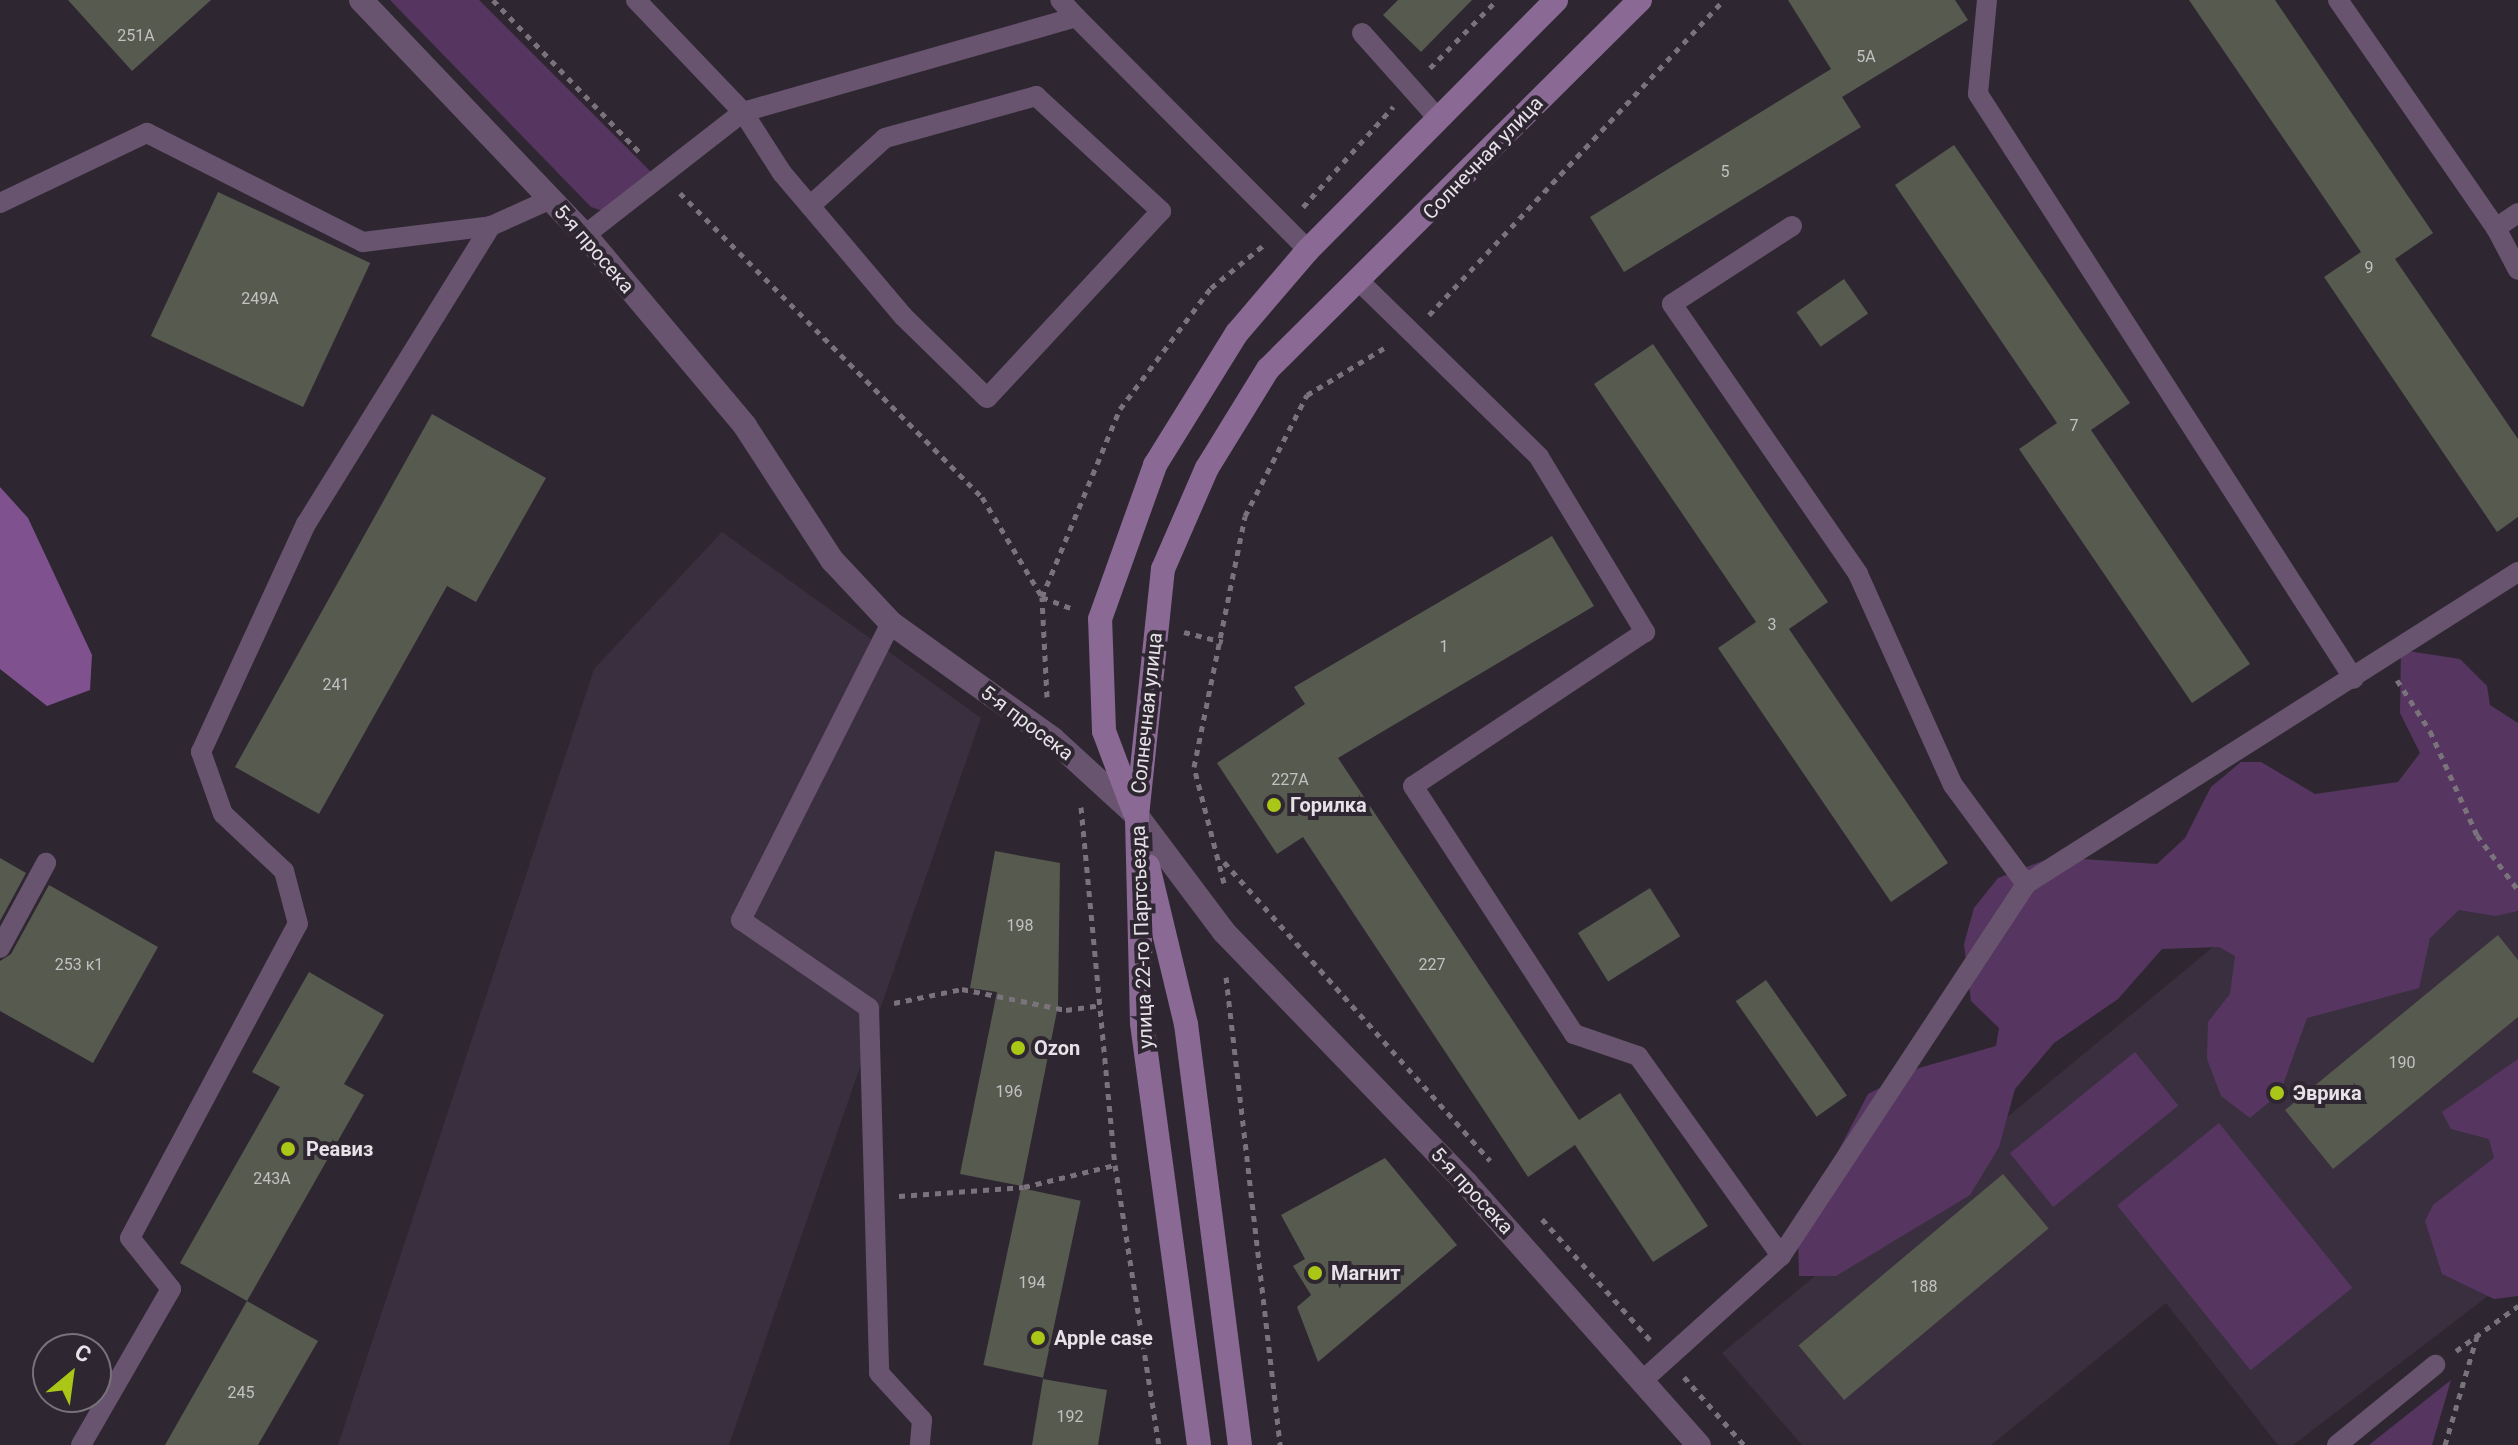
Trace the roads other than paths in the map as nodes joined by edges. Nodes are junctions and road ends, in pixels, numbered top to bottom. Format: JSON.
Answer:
{"nodes":[{"id":1,"x":361,"y":0,"type":"edge"},
{"id":2,"x":636,"y":0,"type":"edge"},
{"id":3,"x":1060,"y":0,"type":"edge"},
{"id":4,"x":1556,"y":0,"type":"edge"},
{"id":5,"x":1640,"y":0,"type":"edge"},
{"id":6,"x":1987,"y":0,"type":"edge"},
{"id":7,"x":2338,"y":0,"type":"edge"},
{"id":8,"x":1076,"y":17,"type":"junction"},
{"id":9,"x":1362,"y":33,"type":"dead end"},
{"id":10,"x":743,"y":112,"type":"junction"},
{"id":11,"x":1436,"y":116,"type":"junction"},
{"id":12,"x":551,"y":199,"type":"junction"},
{"id":13,"x":0,"y":203,"type":"edge"},
{"id":14,"x":810,"y":206,"type":"junction"},
{"id":15,"x":2518,"y":213,"type":"edge"},
{"id":16,"x":491,"y":226,"type":"junction"},
{"id":17,"x":1792,"y":226,"type":"dead end"},
{"id":18,"x":2496,"y":228,"type":"junction"},
{"id":19,"x":585,"y":235,"type":"junction"},
{"id":20,"x":1308,"y":250,"type":"junction"},
{"id":21,"x":2518,"y":270,"type":"edge"},
{"id":22,"x":1361,"y":283,"type":"junction"},
{"id":23,"x":2518,"y":572,"type":"edge"},
{"id":24,"x":891,"y":623,"type":"junction"},
{"id":25,"x":2354,"y":679,"type":"junction"},
{"id":26,"x":1137,"y":816,"type":"junction"},
{"id":27,"x":46,"y":863,"type":"dead end"},
{"id":28,"x":2026,"y":884,"type":"junction"},
{"id":29,"x":0,"y":948,"type":"edge"},
{"id":30,"x":1781,"y":1256,"type":"junction"},
{"id":31,"x":2435,"y":1365,"type":"road end"},
{"id":32,"x":1642,"y":1381,"type":"junction"},
{"id":33,"x":81,"y":1445,"type":"edge"},
{"id":34,"x":920,"y":1445,"type":"edge"},
{"id":35,"x":1199,"y":1445,"type":"edge"},
{"id":36,"x":1240,"y":1445,"type":"edge"},
{"id":37,"x":1699,"y":1445,"type":"edge"},
{"id":38,"x":2337,"y":1445,"type":"edge"}],
"edges":[{"from":1,"to":12,"type":"street","name":"5-я просека"},
{"from":2,"to":10,"type":"lane"},
{"from":3,"to":8,"type":"lane"},
{"from":4,"to":11,"type":"main road","name":"Солнечная улица"},
{"from":5,"to":22,"type":"main road","name":"Солнечная улица"},
{"from":6,"to":25,"type":"lane"},
{"from":7,"to":18,"type":"lane"},
{"from":8,"to":10,"type":"lane"},
{"from":8,"to":20,"type":"lane"},
{"from":9,"to":11,"type":"lane"},
{"from":10,"to":14,"type":"lane"},
{"from":10,"to":19,"type":"lane"},
{"from":11,"to":20,"type":"main road","name":"Солнечная улица"},
{"from":12,"to":16,"type":"lane"},
{"from":12,"to":19,"type":"street","name":"5-я просека"},
{"from":13,"to":16,"type":"lane"},
{"from":14,"to":14,"type":"lane"},
{"from":15,"to":18,"type":"lane"},
{"from":16,"to":33,"type":"lane"},
{"from":17,"to":28,"type":"lane"},
{"from":18,"to":21,"type":"lane"},
{"from":19,"to":24,"type":"street","name":"5-я просека"},
{"from":20,"to":26,"type":"main road","name":"Солнечная улица"},
{"from":22,"to":26,"type":"main road","name":"Солнечная улица"},
{"from":22,"to":30,"type":"lane"},
{"from":23,"to":25,"type":"lane"},
{"from":24,"to":26,"type":"street","name":"5-я просека"},
{"from":24,"to":34,"type":"lane"},
{"from":25,"to":28,"type":"lane"},
{"from":26,"to":32,"type":"street","name":"5-я просека"},
{"from":26,"to":35,"type":"main road","name":"улица 22-го Партсъезда"},
{"from":26,"to":36,"type":"main road","name":"улица 22-го Партсъезда"},
{"from":27,"to":29,"type":"lane"},
{"from":28,"to":30,"type":"lane"},
{"from":30,"to":32,"type":"lane"},
{"from":31,"to":38,"type":"lane"},
{"from":32,"to":37,"type":"street","name":"5-я просека"}]}
